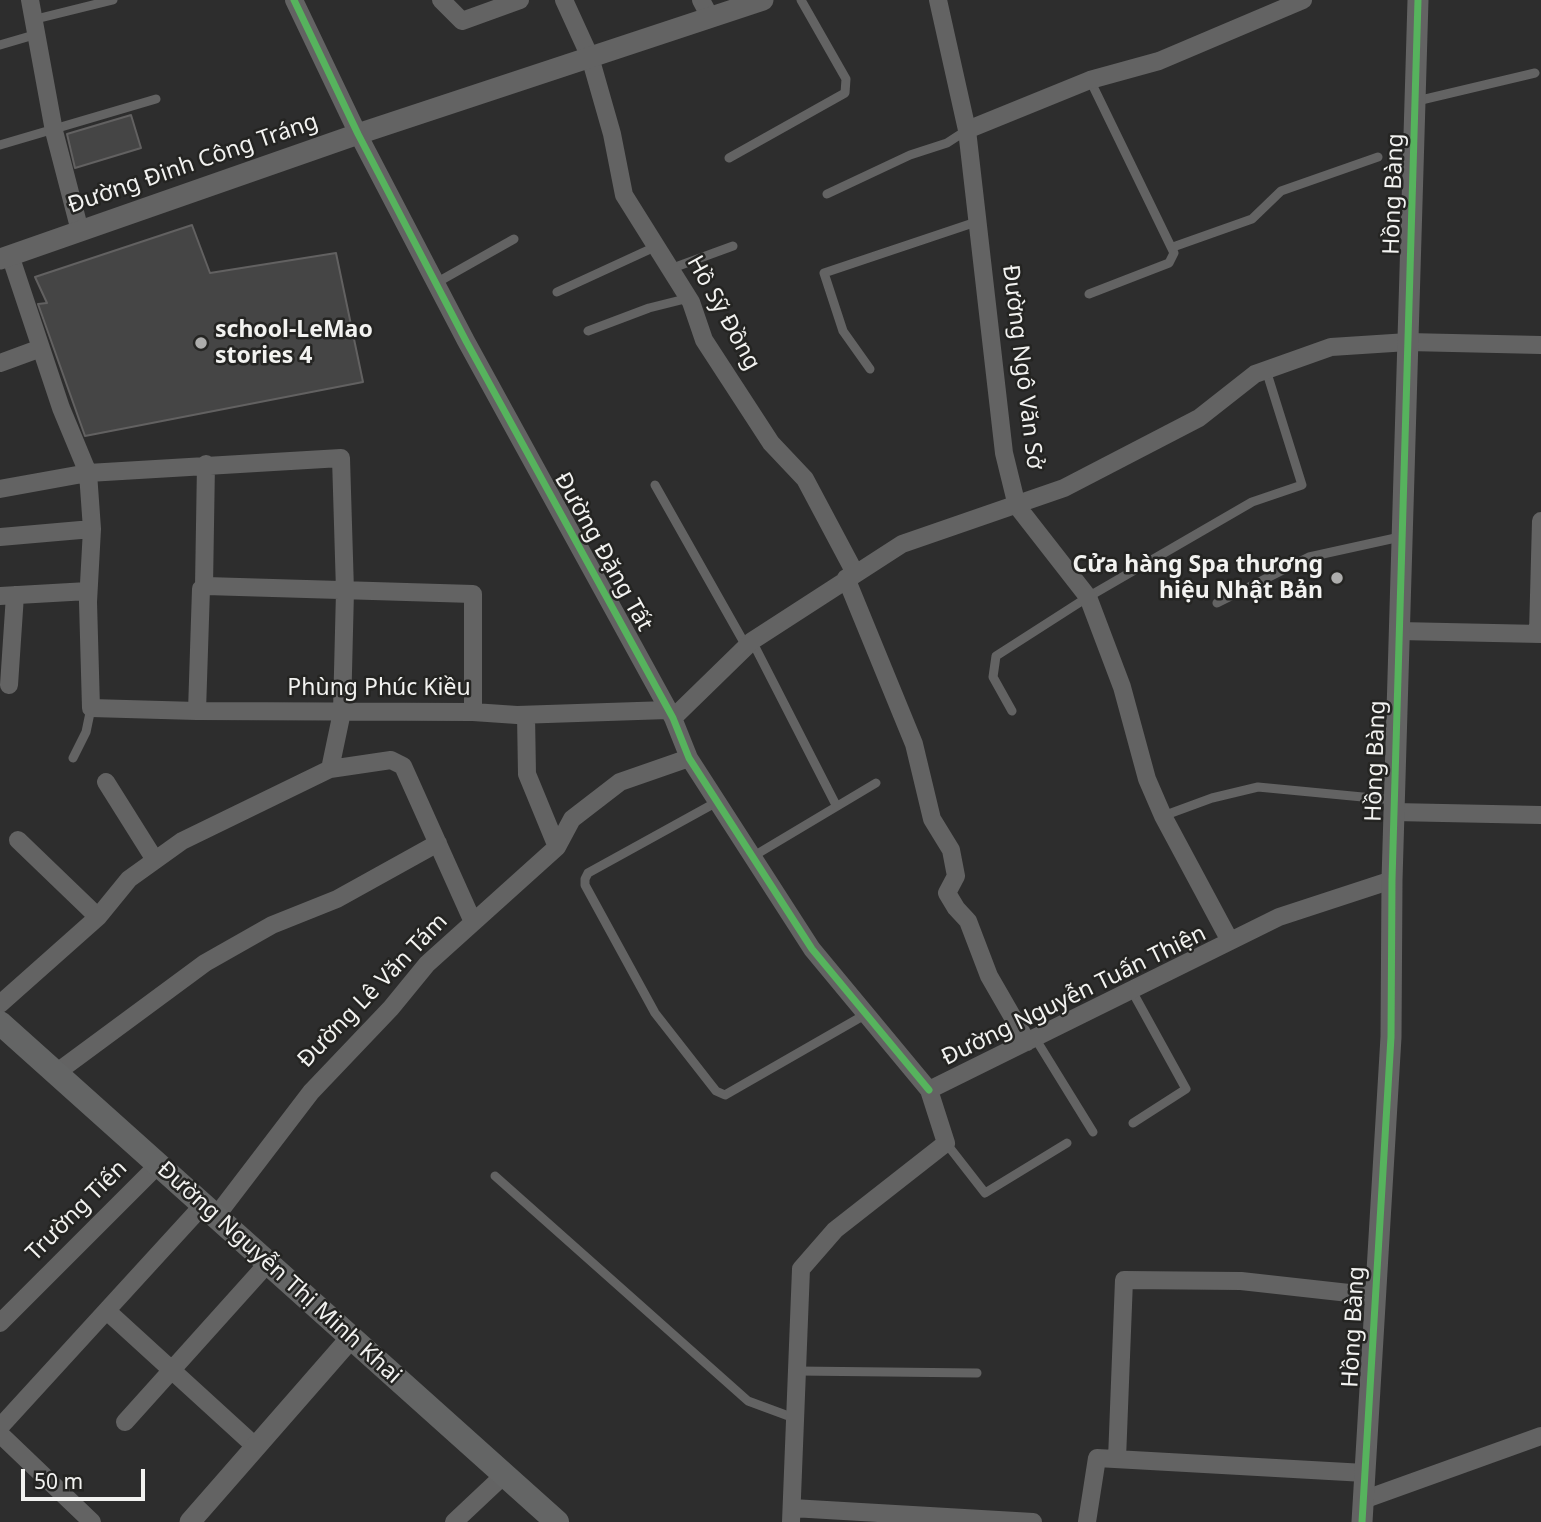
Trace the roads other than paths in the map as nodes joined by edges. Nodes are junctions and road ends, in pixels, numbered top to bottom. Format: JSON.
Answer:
{"nodes":[{"id":1,"x":30,"y":0,"type":"edge"},
{"id":2,"x":113,"y":0,"type":"edge"},
{"id":3,"x":294,"y":0,"type":"edge"},
{"id":4,"x":441,"y":0,"type":"edge"},
{"id":5,"x":520,"y":0,"type":"edge"},
{"id":6,"x":564,"y":0,"type":"edge"},
{"id":7,"x":763,"y":0,"type":"edge"},
{"id":8,"x":801,"y":0,"type":"edge"},
{"id":9,"x":938,"y":0,"type":"edge"},
{"id":10,"x":1303,"y":0,"type":"edge"},
{"id":11,"x":1418,"y":0,"type":"edge"},
{"id":12,"x":705,"y":9,"type":"edge"},
{"id":13,"x":33,"y":28,"type":"junction"},
{"id":14,"x":0,"y":45,"type":"edge"},
{"id":15,"x":590,"y":57,"type":"junction"},
{"id":16,"x":1535,"y":74,"type":"dead end"},
{"id":17,"x":1090,"y":80,"type":"junction"},
{"id":18,"x":156,"y":99,"type":"dead end"},
{"id":19,"x":1417,"y":101,"type":"junction"},
{"id":20,"x":967,"y":130,"type":"junction"},
{"id":21,"x":54,"y":131,"type":"junction"},
{"id":22,"x":358,"y":134,"type":"junction"},
{"id":23,"x":0,"y":145,"type":"edge"},
{"id":24,"x":729,"y":158,"type":"dead end"},
{"id":25,"x":1378,"y":158,"type":"dead end"},
{"id":26,"x":827,"y":194,"type":"dead end"},
{"id":27,"x":979,"y":221,"type":"junction"},
{"id":28,"x":80,"y":231,"type":"junction"},
{"id":29,"x":514,"y":239,"type":"dead end"},
{"id":30,"x":657,"y":246,"type":"junction"},
{"id":31,"x":733,"y":246,"type":"dead end"},
{"id":32,"x":1173,"y":247,"type":"junction"},
{"id":33,"x":5,"y":257,"type":"edge"},
{"id":34,"x":670,"y":269,"type":"junction"},
{"id":35,"x":436,"y":283,"type":"junction"},
{"id":36,"x":557,"y":292,"type":"dead end"},
{"id":37,"x":1089,"y":294,"type":"dead end"},
{"id":38,"x":689,"y":298,"type":"junction"},
{"id":39,"x":588,"y":331,"type":"dead end"},
{"id":40,"x":1408,"y":342,"type":"junction"},
{"id":41,"x":1541,"y":345,"type":"edge"},
{"id":42,"x":41,"y":348,"type":"junction"},
{"id":43,"x":0,"y":363,"type":"edge"},
{"id":44,"x":870,"y":369,"type":"dead end"},
{"id":45,"x":1266,"y":370,"type":"junction"},
{"id":46,"x":206,"y":464,"type":"junction"},
{"id":47,"x":88,"y":473,"type":"junction"},
{"id":48,"x":654,"y":485,"type":"dead end"},
{"id":49,"x":0,"y":489,"type":"edge"},
{"id":50,"x":1017,"y":506,"type":"junction"},
{"id":51,"x":1541,"y":521,"type":"edge"},
{"id":52,"x":92,"y":529,"type":"junction"},
{"id":53,"x":0,"y":537,"type":"edge"},
{"id":54,"x":1402,"y":537,"type":"junction"},
{"id":55,"x":850,"y":576,"type":"junction"},
{"id":56,"x":204,"y":586,"type":"junction"},
{"id":57,"x":88,"y":590,"type":"junction"},
{"id":58,"x":345,"y":591,"type":"junction"},
{"id":59,"x":8,"y":595,"type":"edge"},
{"id":60,"x":1088,"y":597,"type":"junction"},
{"id":61,"x":1217,"y":603,"type":"dead end"},
{"id":62,"x":1399,"y":631,"type":"junction"},
{"id":63,"x":1539,"y":634,"type":"edge"},
{"id":64,"x":749,"y":644,"type":"junction"},
{"id":65,"x":9,"y":685,"type":"dead end"},
{"id":66,"x":90,"y":708,"type":"junction"},
{"id":67,"x":197,"y":711,"type":"junction"},
{"id":68,"x":1012,"y":711,"type":"dead end"},
{"id":69,"x":342,"y":712,"type":"junction"},
{"id":70,"x":473,"y":712,"type":"junction"},
{"id":71,"x":670,"y":714,"type":"junction"},
{"id":72,"x":526,"y":715,"type":"junction"},
{"id":73,"x":72,"y":758,"type":"dead end"},
{"id":74,"x":689,"y":758,"type":"junction"},
{"id":75,"x":330,"y":769,"type":"junction"},
{"id":76,"x":106,"y":782,"type":"dead end"},
{"id":77,"x":876,"y":783,"type":"dead end"},
{"id":78,"x":715,"y":803,"type":"junction"},
{"id":79,"x":836,"y":805,"type":"junction"},
{"id":80,"x":1394,"y":806,"type":"junction"},
{"id":81,"x":1541,"y":815,"type":"edge"},
{"id":82,"x":1163,"y":816,"type":"junction"},
{"id":83,"x":18,"y":840,"type":"dead end"},
{"id":84,"x":438,"y":843,"type":"junction"},
{"id":85,"x":557,"y":847,"type":"junction"},
{"id":86,"x":750,"y":858,"type":"junction"},
{"id":87,"x":155,"y":860,"type":"junction"},
{"id":88,"x":1392,"y":880,"type":"junction"},
{"id":89,"x":98,"y":917,"type":"junction"},
{"id":90,"x":473,"y":922,"type":"junction"},
{"id":91,"x":1230,"y":941,"type":"junction"},
{"id":92,"x":1132,"y":991,"type":"junction"},
{"id":93,"x":0,"y":1004,"type":"edge"},
{"id":94,"x":867,"y":1013,"type":"junction"},
{"id":95,"x":0,"y":1023,"type":"edge"},
{"id":96,"x":1031,"y":1040,"type":"junction"},
{"id":97,"x":56,"y":1073,"type":"junction"},
{"id":98,"x":929,"y":1090,"type":"junction"},
{"id":99,"x":1133,"y":1124,"type":"dead end"},
{"id":100,"x":1093,"y":1132,"type":"dead end"},
{"id":101,"x":946,"y":1143,"type":"junction"},
{"id":102,"x":1067,"y":1143,"type":"dead end"},
{"id":103,"x":159,"y":1164,"type":"junction"},
{"id":104,"x":495,"y":1176,"type":"dead end"},
{"id":105,"x":211,"y":1209,"type":"junction"},
{"id":106,"x":268,"y":1263,"type":"junction"},
{"id":107,"x":1376,"y":1296,"type":"junction"},
{"id":108,"x":107,"y":1311,"type":"junction"},
{"id":109,"x":0,"y":1323,"type":"edge"},
{"id":110,"x":350,"y":1339,"type":"junction"},
{"id":111,"x":172,"y":1370,"type":"junction"},
{"id":112,"x":797,"y":1371,"type":"junction"},
{"id":113,"x":976,"y":1373,"type":"dead end"},
{"id":114,"x":794,"y":1418,"type":"junction"},
{"id":115,"x":125,"y":1422,"type":"dead end"},
{"id":116,"x":0,"y":1427,"type":"edge"},
{"id":117,"x":0,"y":1434,"type":"edge"},
{"id":118,"x":1541,"y":1436,"type":"edge"},
{"id":119,"x":256,"y":1447,"type":"junction"},
{"id":120,"x":1117,"y":1459,"type":"junction"},
{"id":121,"x":1365,"y":1473,"type":"junction"},
{"id":122,"x":504,"y":1475,"type":"junction"},
{"id":123,"x":1363,"y":1500,"type":"junction"},
{"id":124,"x":791,"y":1515,"type":"edge"},
{"id":125,"x":196,"y":1520,"type":"edge"},
{"id":126,"x":963,"y":1520,"type":"edge"},
{"id":127,"x":92,"y":1522,"type":"edge"},
{"id":128,"x":454,"y":1522,"type":"edge"},
{"id":129,"x":557,"y":1522,"type":"edge"},
{"id":130,"x":1033,"y":1522,"type":"edge"},
{"id":131,"x":1087,"y":1522,"type":"edge"},
{"id":132,"x":1362,"y":1522,"type":"edge"}],
"edges":[{"from":1,"to":13,"type":"street"},
{"from":2,"to":13,"type":"lane"},
{"from":3,"to":22,"type":"street","name":"Đường Đặng Tất"},
{"from":4,"to":5,"type":"street"},
{"from":6,"to":15,"type":"street","name":"Hồ Sỹ Đồng"},
{"from":7,"to":12,"type":"street","name":"Đường Đinh Công Tráng"},
{"from":8,"to":24,"type":"lane"},
{"from":9,"to":20,"type":"street","name":"Đường Ngô Văn Sở"},
{"from":10,"to":17,"type":"street"},
{"from":11,"to":19,"type":"street","name":"Hồng Bàng"},
{"from":12,"to":15,"type":"street","name":"Đường Đinh Công Tráng"},
{"from":13,"to":14,"type":"lane"},
{"from":13,"to":21,"type":"street"},
{"from":15,"to":22,"type":"street","name":"Đường Đinh Công Tráng"},
{"from":15,"to":30,"type":"street","name":"Hồ Sỹ Đồng"},
{"from":16,"to":19,"type":"lane"},
{"from":17,"to":20,"type":"street"},
{"from":17,"to":32,"type":"lane"},
{"from":18,"to":21,"type":"lane"},
{"from":19,"to":40,"type":"street","name":"Hồng Bàng"},
{"from":20,"to":26,"type":"lane"},
{"from":20,"to":27,"type":"street","name":"Đường Ngô Văn Sở"},
{"from":21,"to":23,"type":"lane"},
{"from":21,"to":28,"type":"street"},
{"from":22,"to":28,"type":"street","name":"Đường Đinh Công Tráng"},
{"from":22,"to":35,"type":"street","name":"Đường Đặng Tất"},
{"from":25,"to":32,"type":"lane"},
{"from":27,"to":44,"type":"lane"},
{"from":27,"to":50,"type":"street","name":"Đường Ngô Văn Sở"},
{"from":28,"to":33,"type":"street","name":"Đường Đinh Công Tráng"},
{"from":29,"to":35,"type":"lane"},
{"from":30,"to":34,"type":"street","name":"Hồ Sỹ Đồng"},
{"from":30,"to":36,"type":"lane"},
{"from":31,"to":34,"type":"lane"},
{"from":32,"to":37,"type":"lane"},
{"from":33,"to":42,"type":"street"},
{"from":34,"to":38,"type":"street","name":"Hồ Sỹ Đồng"},
{"from":35,"to":71,"type":"street","name":"Đường Đặng Tất"},
{"from":38,"to":39,"type":"lane"},
{"from":38,"to":55,"type":"street","name":"Hồ Sỹ Đồng"},
{"from":40,"to":41,"type":"street"},
{"from":40,"to":45,"type":"street"},
{"from":40,"to":54,"type":"street","name":"Hồng Bàng"},
{"from":42,"to":43,"type":"street"},
{"from":42,"to":47,"type":"street"},
{"from":45,"to":50,"type":"street"},
{"from":45,"to":60,"type":"lane"},
{"from":46,"to":47,"type":"street"},
{"from":46,"to":56,"type":"street"},
{"from":46,"to":58,"type":"street"},
{"from":47,"to":49,"type":"street"},
{"from":47,"to":52,"type":"street"},
{"from":48,"to":64,"type":"lane"},
{"from":50,"to":55,"type":"street"},
{"from":50,"to":60,"type":"street","name":"Đường Ngô Văn Sở"},
{"from":51,"to":63,"type":"street"},
{"from":52,"to":53,"type":"street"},
{"from":52,"to":57,"type":"street"},
{"from":54,"to":61,"type":"lane"},
{"from":54,"to":62,"type":"street","name":"Hồng Bàng"},
{"from":55,"to":64,"type":"street"},
{"from":55,"to":96,"type":"street","name":"Hồ Sỹ Đồng"},
{"from":56,"to":58,"type":"street"},
{"from":56,"to":67,"type":"street"},
{"from":57,"to":59,"type":"street"},
{"from":57,"to":66,"type":"street"},
{"from":58,"to":69,"type":"street"},
{"from":58,"to":70,"type":"street"},
{"from":59,"to":65,"type":"street"},
{"from":60,"to":68,"type":"lane"},
{"from":60,"to":82,"type":"street","name":"Đường Ngô Văn Sở"},
{"from":62,"to":63,"type":"street"},
{"from":62,"to":80,"type":"street","name":"Hồng Bàng"},
{"from":64,"to":71,"type":"street"},
{"from":64,"to":79,"type":"lane"},
{"from":66,"to":67,"type":"street","name":"Phùng Phúc Kiều"},
{"from":66,"to":73,"type":"lane"},
{"from":67,"to":69,"type":"street","name":"Phùng Phúc Kiều"},
{"from":69,"to":70,"type":"street","name":"Phùng Phúc Kiều"},
{"from":69,"to":75,"type":"street"},
{"from":70,"to":72,"type":"street","name":"Phùng Phúc Kiều"},
{"from":71,"to":72,"type":"street","name":"Phùng Phúc Kiều"},
{"from":71,"to":74,"type":"street","name":"Đường Đặng Tất"},
{"from":72,"to":85,"type":"street"},
{"from":74,"to":78,"type":"street","name":"Đường Đặng Tất"},
{"from":74,"to":85,"type":"street","name":"Đường Lê Văn Tám"},
{"from":75,"to":84,"type":"street"},
{"from":75,"to":87,"type":"street"},
{"from":76,"to":87,"type":"street"},
{"from":77,"to":79,"type":"lane"},
{"from":78,"to":86,"type":"street","name":"Đường Đặng Tất"},
{"from":78,"to":94,"type":"lane"},
{"from":79,"to":86,"type":"lane"},
{"from":80,"to":81,"type":"street"},
{"from":80,"to":82,"type":"lane"},
{"from":80,"to":88,"type":"street","name":"Hồng Bàng"},
{"from":82,"to":91,"type":"street","name":"Đường Ngô Văn Sở"},
{"from":83,"to":89,"type":"street"},
{"from":84,"to":90,"type":"street"},
{"from":84,"to":97,"type":"street"},
{"from":85,"to":90,"type":"street","name":"Đường Lê Văn Tám"},
{"from":86,"to":94,"type":"street","name":"Đường Đặng Tất"},
{"from":87,"to":89,"type":"street"},
{"from":88,"to":91,"type":"street","name":"Đường Nguyễn Tuấn Thiện"},
{"from":88,"to":107,"type":"street","name":"Hồng Bàng"},
{"from":89,"to":93,"type":"street"},
{"from":90,"to":105,"type":"street","name":"Đường Lê Văn Tám"},
{"from":91,"to":92,"type":"street","name":"Đường Nguyễn Tuấn Thiện"},
{"from":92,"to":96,"type":"street","name":"Đường Nguyễn Tuấn Thiện"},
{"from":92,"to":99,"type":"lane"},
{"from":94,"to":98,"type":"street","name":"Đường Đặng Tất"},
{"from":95,"to":97,"type":"main road","name":"Đường Nguyễn Thị Minh Khai"},
{"from":96,"to":98,"type":"street","name":"Đường Nguyễn Tuấn Thiện"},
{"from":96,"to":100,"type":"lane"},
{"from":97,"to":103,"type":"main road","name":"Đường Nguyễn Thị Minh Khai"},
{"from":98,"to":101,"type":"street","name":"Đường Nguyễn Tuấn Thiện"},
{"from":101,"to":102,"type":"lane"},
{"from":101,"to":112,"type":"street"},
{"from":103,"to":105,"type":"main road","name":"Đường Nguyễn Thị Minh Khai"},
{"from":103,"to":109,"type":"street","name":"Trường Tiến"},
{"from":104,"to":114,"type":"lane"},
{"from":105,"to":106,"type":"main road","name":"Đường Nguyễn Thị Minh Khai"},
{"from":105,"to":108,"type":"street","name":"Đường Lê Văn Tám"},
{"from":106,"to":110,"type":"main road","name":"Đường Nguyễn Thị Minh Khai"},
{"from":106,"to":111,"type":"street"},
{"from":107,"to":120,"type":"street"},
{"from":107,"to":121,"type":"street","name":"Hồng Bàng"},
{"from":108,"to":111,"type":"street"},
{"from":108,"to":116,"type":"street","name":"Đường Lê Văn Tám"},
{"from":110,"to":119,"type":"street"},
{"from":110,"to":122,"type":"main road","name":"Đường Nguyễn Thị Minh Khai"},
{"from":111,"to":115,"type":"street"},
{"from":111,"to":119,"type":"street"},
{"from":112,"to":113,"type":"lane"},
{"from":112,"to":114,"type":"street"},
{"from":114,"to":124,"type":"street"},
{"from":117,"to":127,"type":"street"},
{"from":118,"to":123,"type":"street"},
{"from":119,"to":125,"type":"street"},
{"from":120,"to":121,"type":"street"},
{"from":120,"to":131,"type":"street"},
{"from":121,"to":123,"type":"street","name":"Hồng Bàng"},
{"from":122,"to":128,"type":"street"},
{"from":122,"to":129,"type":"main road","name":"Đường Nguyễn Thị Minh Khai"},
{"from":123,"to":132,"type":"street","name":"Hồng Bàng"},
{"from":124,"to":126,"type":"street"},
{"from":126,"to":130,"type":"street"}]}
